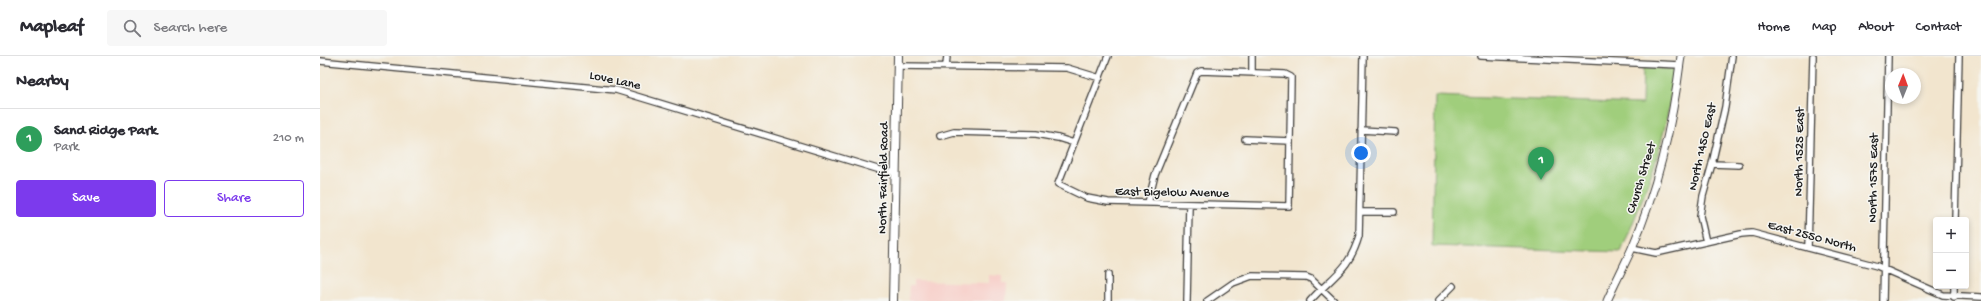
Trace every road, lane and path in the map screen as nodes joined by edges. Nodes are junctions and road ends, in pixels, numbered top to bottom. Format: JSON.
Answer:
{"nodes":[{"id":1,"x":898,"y":56,"type":"edge"},
{"id":2,"x":947,"y":56,"type":"edge"},
{"id":3,"x":1108,"y":56,"type":"edge"},
{"id":4,"x":1252,"y":56,"type":"edge"},
{"id":5,"x":1363,"y":56,"type":"edge"},
{"id":6,"x":1481,"y":56,"type":"edge"},
{"id":7,"x":1681,"y":56,"type":"edge"},
{"id":8,"x":1732,"y":56,"type":"edge"},
{"id":9,"x":1813,"y":56,"type":"edge"},
{"id":10,"x":1888,"y":56,"type":"edge"},
{"id":11,"x":1959,"y":56,"type":"edge"},
{"id":12,"x":320,"y":60,"type":"edge"},
{"id":13,"x":1680,"y":65,"type":"junction"},
{"id":14,"x":898,"y":66,"type":"junction"},
{"id":15,"x":946,"y":66,"type":"junction"},
{"id":16,"x":1252,"y":73,"type":"junction"},
{"id":17,"x":1100,"y":78,"type":"junction"},
{"id":18,"x":1361,"y":130,"type":"junction"},
{"id":19,"x":1395,"y":132,"type":"dead end"},
{"id":20,"x":940,"y":136,"type":"dead end"},
{"id":21,"x":1245,"y":139,"type":"dead end"},
{"id":22,"x":1290,"y":141,"type":"junction"},
{"id":23,"x":1074,"y":143,"type":"junction"},
{"id":24,"x":1712,"y":164,"type":"junction"},
{"id":25,"x":1739,"y":164,"type":"dead end"},
{"id":26,"x":896,"y":172,"type":"junction"},
{"id":27,"x":1148,"y":203,"type":"junction"},
{"id":28,"x":1189,"y":205,"type":"junction"},
{"id":29,"x":1360,"y":212,"type":"junction"},
{"id":30,"x":1394,"y":212,"type":"dead end"},
{"id":31,"x":1955,"y":217,"type":"edge"},
{"id":32,"x":1706,"y":242,"type":"junction"},
{"id":33,"x":1632,"y":248,"type":"junction"},
{"id":34,"x":1808,"y":248,"type":"junction"},
{"id":35,"x":1883,"y":269,"type":"junction"},
{"id":36,"x":1108,"y":275,"type":"dead end"},
{"id":37,"x":1453,"y":286,"type":"dead end"},
{"id":38,"x":1321,"y":289,"type":"junction"},
{"id":39,"x":1954,"y":289,"type":"edge"},
{"id":40,"x":1954,"y":297,"type":"junction"},
{"id":41,"x":1981,"y":297,"type":"edge"},
{"id":42,"x":893,"y":301,"type":"edge"},
{"id":43,"x":1108,"y":301,"type":"edge"},
{"id":44,"x":1187,"y":301,"type":"edge"},
{"id":45,"x":1207,"y":301,"type":"edge"},
{"id":46,"x":1310,"y":301,"type":"edge"},
{"id":47,"x":1334,"y":301,"type":"edge"},
{"id":48,"x":1438,"y":301,"type":"edge"},
{"id":49,"x":1607,"y":301,"type":"edge"},
{"id":50,"x":1883,"y":301,"type":"edge"}],
"edges":[{"from":1,"to":14,"type":"main road","name":"North Fairfield Road"},
{"from":2,"to":15,"type":"street"},
{"from":3,"to":17,"type":"street"},
{"from":4,"to":16,"type":"street"},
{"from":5,"to":18,"type":"street"},
{"from":6,"to":13,"type":"street"},
{"from":7,"to":13,"type":"street","name":"Church Street"},
{"from":8,"to":24,"type":"street","name":"North 1450 East"},
{"from":9,"to":34,"type":"street","name":"North 1525 East"},
{"from":10,"to":35,"type":"street","name":"North 1575 East"},
{"from":11,"to":31,"type":"street"},
{"from":12,"to":26,"type":"street","name":"Love Lane"},
{"from":13,"to":33,"type":"street","name":"Church Street"},
{"from":14,"to":15,"type":"street"},
{"from":14,"to":26,"type":"main road","name":"North Fairfield Road"},
{"from":15,"to":17,"type":"street"},
{"from":16,"to":22,"type":"street"},
{"from":16,"to":27,"type":"street"},
{"from":17,"to":23,"type":"street"},
{"from":18,"to":19,"type":"street"},
{"from":18,"to":29,"type":"street"},
{"from":20,"to":23,"type":"street"},
{"from":21,"to":22,"type":"street"},
{"from":22,"to":28,"type":"street","name":"East Bigelow Avenue"},
{"from":23,"to":27,"type":"street","name":"East Bigelow Avenue"},
{"from":24,"to":25,"type":"street"},
{"from":24,"to":32,"type":"street","name":"North 1450 East"},
{"from":26,"to":42,"type":"main road","name":"North Fairfield Road"},
{"from":27,"to":28,"type":"street","name":"East Bigelow Avenue"},
{"from":28,"to":44,"type":"street"},
{"from":29,"to":30,"type":"street"},
{"from":29,"to":38,"type":"street"},
{"from":32,"to":33,"type":"street","name":"East 2550 North"},
{"from":32,"to":34,"type":"street","name":"East 2550 North"},
{"from":33,"to":49,"type":"street","name":"Church Street"},
{"from":34,"to":35,"type":"street","name":"East 2550 North"},
{"from":35,"to":40,"type":"street","name":"East 2550 North"},
{"from":35,"to":50,"type":"street","name":"North 1575 East"},
{"from":36,"to":43,"type":"street"},
{"from":37,"to":48,"type":"street"},
{"from":38,"to":45,"type":"street"},
{"from":38,"to":46,"type":"street"},
{"from":38,"to":47,"type":"street"},
{"from":39,"to":40,"type":"street"},
{"from":40,"to":41,"type":"street","name":"East 2550 North"}]}
